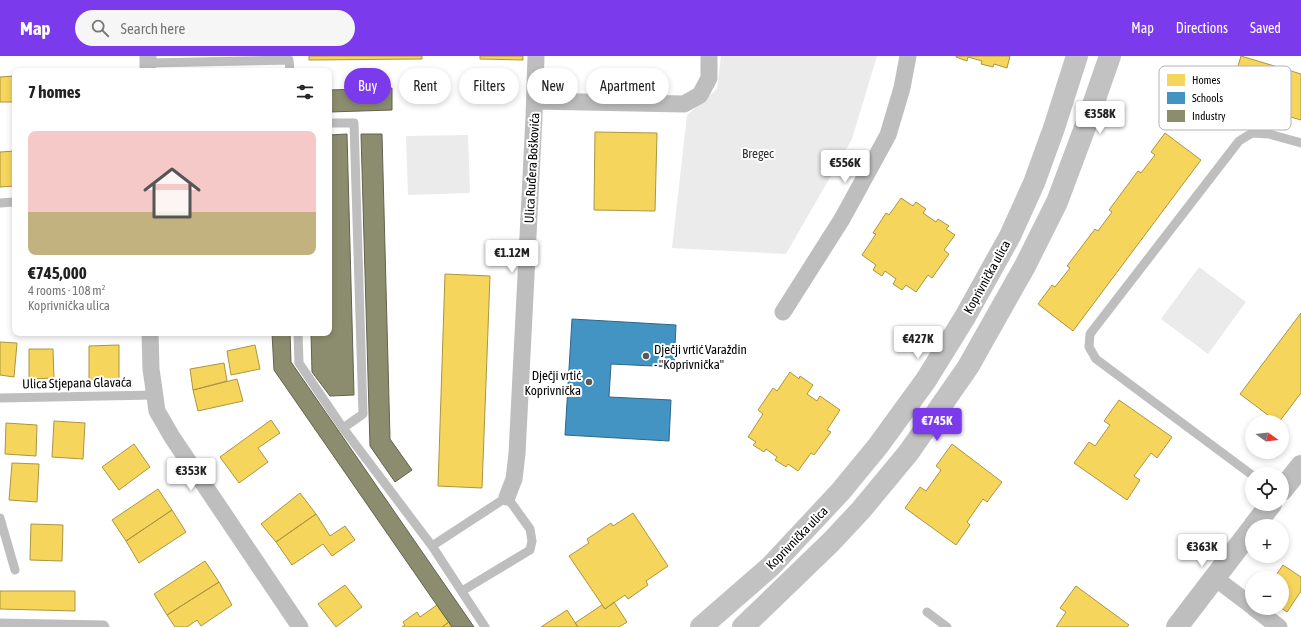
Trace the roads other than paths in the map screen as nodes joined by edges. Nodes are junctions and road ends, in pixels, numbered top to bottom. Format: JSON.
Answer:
{"nodes":[{"id":1,"x":536,"y":56,"type":"edge"},
{"id":2,"x":709,"y":56,"type":"edge"},
{"id":3,"x":908,"y":56,"type":"edge"},
{"id":4,"x":1077,"y":56,"type":"edge"},
{"id":5,"x":1110,"y":56,"type":"edge"},
{"id":6,"x":289,"y":58,"type":"edge"},
{"id":7,"x":148,"y":63,"type":"edge"},
{"id":8,"x":290,"y":68,"type":"edge"},
{"id":9,"x":536,"y":68,"type":"edge"},
{"id":10,"x":578,"y":102,"type":"edge"},
{"id":11,"x":535,"y":104,"type":"edge"},
{"id":12,"x":332,"y":123,"type":"edge"},
{"id":13,"x":1301,"y":143,"type":"edge"},
{"id":14,"x":12,"y":202,"type":"edge"},
{"id":15,"x":0,"y":203,"type":"edge"},
{"id":16,"x":783,"y":312,"type":"dead end"},
{"id":17,"x":150,"y":336,"type":"edge"},
{"id":18,"x":298,"y":336,"type":"edge"},
{"id":19,"x":155,"y":395,"type":"junction"},
{"id":20,"x":0,"y":398,"type":"edge"},
{"id":21,"x":344,"y":428,"type":"junction"},
{"id":22,"x":1301,"y":466,"type":"edge"},
{"id":23,"x":1245,"y":470,"type":"edge"},
{"id":24,"x":1289,"y":481,"type":"edge"},
{"id":25,"x":507,"y":497,"type":"junction"},
{"id":26,"x":1266,"y":511,"type":"edge"},
{"id":27,"x":0,"y":518,"type":"edge"},
{"id":28,"x":1259,"y":519,"type":"edge"},
{"id":29,"x":1245,"y":538,"type":"edge"},
{"id":30,"x":432,"y":546,"type":"junction"},
{"id":31,"x":15,"y":570,"type":"dead end"},
{"id":32,"x":1215,"y":578,"type":"junction"},
{"id":33,"x":462,"y":591,"type":"junction"},
{"id":34,"x":1245,"y":601,"type":"edge"},
{"id":35,"x":927,"y":612,"type":"dead end"},
{"id":36,"x":1263,"y":615,"type":"edge"},
{"id":37,"x":0,"y":623,"type":"edge"},
{"id":38,"x":105,"y":627,"type":"edge"},
{"id":39,"x":300,"y":627,"type":"edge"},
{"id":40,"x":486,"y":627,"type":"edge"},
{"id":41,"x":701,"y":627,"type":"edge"},
{"id":42,"x":743,"y":627,"type":"edge"},
{"id":43,"x":947,"y":627,"type":"edge"},
{"id":44,"x":1177,"y":627,"type":"edge"},
{"id":45,"x":1279,"y":627,"type":"edge"}],
"edges":[{"from":1,"to":9,"type":"street","name":"Ulica Ruđera Boškovića"},
{"from":2,"to":10,"type":"street","name":"Ulica Ruđera Boškovića"},
{"from":3,"to":16,"type":"street"},
{"from":4,"to":41,"type":"main road","name":"Koprivnička ulica"},
{"from":5,"to":42,"type":"main road","name":"Koprivnička ulica"},
{"from":6,"to":7,"type":"lane"},
{"from":6,"to":8,"type":"lane"},
{"from":11,"to":25,"type":"street","name":"Ulica Ruđera Boškovića"},
{"from":12,"to":21,"type":"lane"},
{"from":13,"to":23,"type":"lane"},
{"from":14,"to":15,"type":"lane"},
{"from":17,"to":19,"type":"street"},
{"from":18,"to":21,"type":"lane"},
{"from":19,"to":20,"type":"lane","name":"Ulica Stjepana Glavaća"},
{"from":19,"to":39,"type":"street"},
{"from":21,"to":30,"type":"lane"},
{"from":22,"to":24,"type":"street"},
{"from":25,"to":30,"type":"lane"},
{"from":25,"to":33,"type":"lane"},
{"from":26,"to":28,"type":"street"},
{"from":27,"to":31,"type":"lane"},
{"from":29,"to":32,"type":"street"},
{"from":30,"to":33,"type":"lane"},
{"from":32,"to":34,"type":"street"},
{"from":32,"to":44,"type":"street"},
{"from":33,"to":40,"type":"lane"},
{"from":35,"to":43,"type":"lane"},
{"from":36,"to":45,"type":"street"},
{"from":37,"to":38,"type":"lane"}]}
